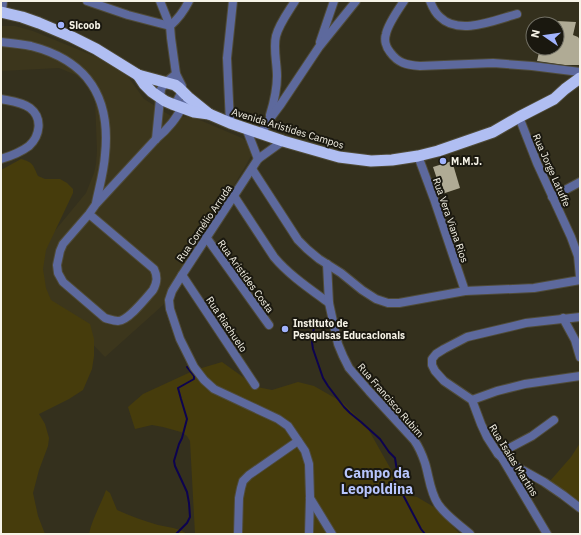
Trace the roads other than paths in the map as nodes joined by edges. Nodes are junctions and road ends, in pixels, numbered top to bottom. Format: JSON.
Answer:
{"nodes":[{"id":1,"x":3,"y":1,"type":"edge"},
{"id":2,"x":86,"y":1,"type":"edge"},
{"id":3,"x":160,"y":1,"type":"edge"},
{"id":4,"x":189,"y":1,"type":"edge"},
{"id":5,"x":233,"y":1,"type":"edge"},
{"id":6,"x":295,"y":1,"type":"edge"},
{"id":7,"x":334,"y":1,"type":"edge"},
{"id":8,"x":356,"y":1,"type":"edge"},
{"id":9,"x":404,"y":1,"type":"edge"},
{"id":10,"x":430,"y":1,"type":"edge"},
{"id":11,"x":1,"y":12,"type":"edge"},
{"id":12,"x":517,"y":14,"type":"dead end"},
{"id":13,"x":170,"y":26,"type":"junction"},
{"id":14,"x":1,"y":42,"type":"edge"},
{"id":15,"x":319,"y":46,"type":"junction"},
{"id":16,"x":580,"y":72,"type":"edge"},
{"id":17,"x":176,"y":74,"type":"junction"},
{"id":18,"x":138,"y":75,"type":"junction"},
{"id":19,"x":580,"y":78,"type":"edge"},
{"id":20,"x":166,"y":82,"type":"junction"},
{"id":21,"x":185,"y":94,"type":"junction"},
{"id":22,"x":160,"y":98,"type":"junction"},
{"id":23,"x":1,"y":99,"type":"edge"},
{"id":24,"x":177,"y":106,"type":"junction"},
{"id":25,"x":209,"y":114,"type":"junction"},
{"id":26,"x":519,"y":117,"type":"junction"},
{"id":27,"x":269,"y":120,"type":"junction"},
{"id":28,"x":230,"y":123,"type":"junction"},
{"id":29,"x":246,"y":128,"type":"junction"},
{"id":30,"x":261,"y":134,"type":"junction"},
{"id":31,"x":156,"y":138,"type":"junction"},
{"id":32,"x":282,"y":141,"type":"junction"},
{"id":33,"x":418,"y":156,"type":"junction"},
{"id":34,"x":1,"y":159,"type":"edge"},
{"id":35,"x":258,"y":159,"type":"junction"},
{"id":36,"x":252,"y":168,"type":"junction"},
{"id":37,"x":580,"y":182,"type":"edge"},
{"id":38,"x":234,"y":196,"type":"junction"},
{"id":39,"x":552,"y":197,"type":"junction"},
{"id":40,"x":96,"y":204,"type":"junction"},
{"id":41,"x":89,"y":214,"type":"junction"},
{"id":42,"x":206,"y":237,"type":"junction"},
{"id":43,"x":327,"y":264,"type":"junction"},
{"id":44,"x":182,"y":275,"type":"junction"},
{"id":45,"x":580,"y":277,"type":"edge"},
{"id":46,"x":580,"y":280,"type":"edge"},
{"id":47,"x":465,"y":291,"type":"junction"},
{"id":48,"x":329,"y":303,"type":"junction"},
{"id":49,"x":580,"y":317,"type":"edge"},
{"id":50,"x":563,"y":318,"type":"junction"},
{"id":51,"x":269,"y":325,"type":"dead end"},
{"id":52,"x":580,"y":357,"type":"edge"},
{"id":53,"x":580,"y":376,"type":"edge"},
{"id":54,"x":255,"y":385,"type":"dead end"},
{"id":55,"x":472,"y":400,"type":"junction"},
{"id":56,"x":554,"y":420,"type":"dead end"},
{"id":57,"x":298,"y":441,"type":"junction"},
{"id":58,"x":500,"y":456,"type":"junction"},
{"id":59,"x":310,"y":497,"type":"junction"},
{"id":60,"x":580,"y":508,"type":"edge"},
{"id":61,"x":238,"y":534,"type":"edge"},
{"id":62,"x":309,"y":534,"type":"edge"},
{"id":63,"x":332,"y":534,"type":"edge"},
{"id":64,"x":470,"y":534,"type":"edge"},
{"id":65,"x":547,"y":534,"type":"edge"}],
"edges":[{"from":1,"to":11,"type":"street"},
{"from":2,"to":13,"type":"street"},
{"from":3,"to":13,"type":"street"},
{"from":4,"to":13,"type":"street"},
{"from":5,"to":28,"type":"street"},
{"from":6,"to":27,"type":"street"},
{"from":7,"to":15,"type":"street"},
{"from":8,"to":15,"type":"street"},
{"from":9,"to":16,"type":"street"},
{"from":10,"to":12,"type":"street"},
{"from":11,"to":18,"type":"highway","name":"Avenida Aristides Campos"},
{"from":13,"to":17,"type":"street"},
{"from":14,"to":40,"type":"street"},
{"from":15,"to":27,"type":"street"},
{"from":17,"to":20,"type":"street"},
{"from":17,"to":21,"type":"street"},
{"from":18,"to":20,"type":"highway","name":"Avenida Aristides Campos"},
{"from":18,"to":22,"type":"highway","name":"Avenida Aristides Campos"},
{"from":19,"to":26,"type":"highway","name":"Avenida Aristides Campos"},
{"from":20,"to":21,"type":"highway","name":"Avenida Aristides Campos"},
{"from":20,"to":22,"type":"street"},
{"from":21,"to":24,"type":"street"},
{"from":21,"to":25,"type":"highway","name":"Avenida Aristides Campos"},
{"from":22,"to":24,"type":"highway","name":"Avenida Aristides Campos"},
{"from":22,"to":31,"type":"street"},
{"from":23,"to":34,"type":"street"},
{"from":24,"to":25,"type":"highway","name":"Avenida Aristides Campos"},
{"from":24,"to":31,"type":"street"},
{"from":25,"to":28,"type":"highway","name":"Avenida Aristides Campos"},
{"from":26,"to":33,"type":"highway","name":"Avenida Aristides Campos"},
{"from":26,"to":39,"type":"street","name":"Rua Jorge Latuffe"},
{"from":27,"to":30,"type":"street"},
{"from":28,"to":29,"type":"highway","name":"Avenida Aristides Campos"},
{"from":29,"to":30,"type":"highway","name":"Avenida Aristides Campos"},
{"from":29,"to":35,"type":"street"},
{"from":30,"to":32,"type":"highway","name":"Avenida Aristides Campos"},
{"from":31,"to":40,"type":"street"},
{"from":32,"to":33,"type":"highway","name":"Avenida Aristides Campos"},
{"from":32,"to":35,"type":"street","name":"Rua Cornélio Arruda"},
{"from":33,"to":47,"type":"street","name":"Rua Vera Viana Rios"},
{"from":35,"to":36,"type":"street","name":"Rua Cornélio Arruda"},
{"from":36,"to":38,"type":"street","name":"Rua Cornélio Arruda"},
{"from":36,"to":43,"type":"street"},
{"from":37,"to":39,"type":"street"},
{"from":38,"to":42,"type":"street","name":"Rua Cornélio Arruda"},
{"from":38,"to":48,"type":"street"},
{"from":39,"to":45,"type":"street","name":"Rua Jorge Latuffe"},
{"from":40,"to":41,"type":"street"},
{"from":41,"to":41,"type":"street"},
{"from":42,"to":44,"type":"street","name":"Rua Cornélio Arruda"},
{"from":42,"to":51,"type":"street","name":"Rua Aristídes Costa"},
{"from":43,"to":47,"type":"street"},
{"from":43,"to":48,"type":"street","name":"Rua Francisco Rubim"},
{"from":44,"to":54,"type":"street","name":"Rua Riachuelo"},
{"from":44,"to":57,"type":"street","name":"Rua Cornélio Arruda"},
{"from":46,"to":47,"type":"street"},
{"from":48,"to":64,"type":"street","name":"Rua Francisco Rubim"},
{"from":49,"to":50,"type":"street"},
{"from":50,"to":52,"type":"street"},
{"from":50,"to":55,"type":"street"},
{"from":53,"to":55,"type":"street"},
{"from":55,"to":58,"type":"street","name":"Rua Isaías Martins"},
{"from":56,"to":58,"type":"street"},
{"from":57,"to":59,"type":"street"},
{"from":57,"to":61,"type":"street"},
{"from":58,"to":60,"type":"street"},
{"from":58,"to":65,"type":"street","name":"Rua Isaías Martins"},
{"from":59,"to":62,"type":"street"},
{"from":59,"to":63,"type":"street"}]}
